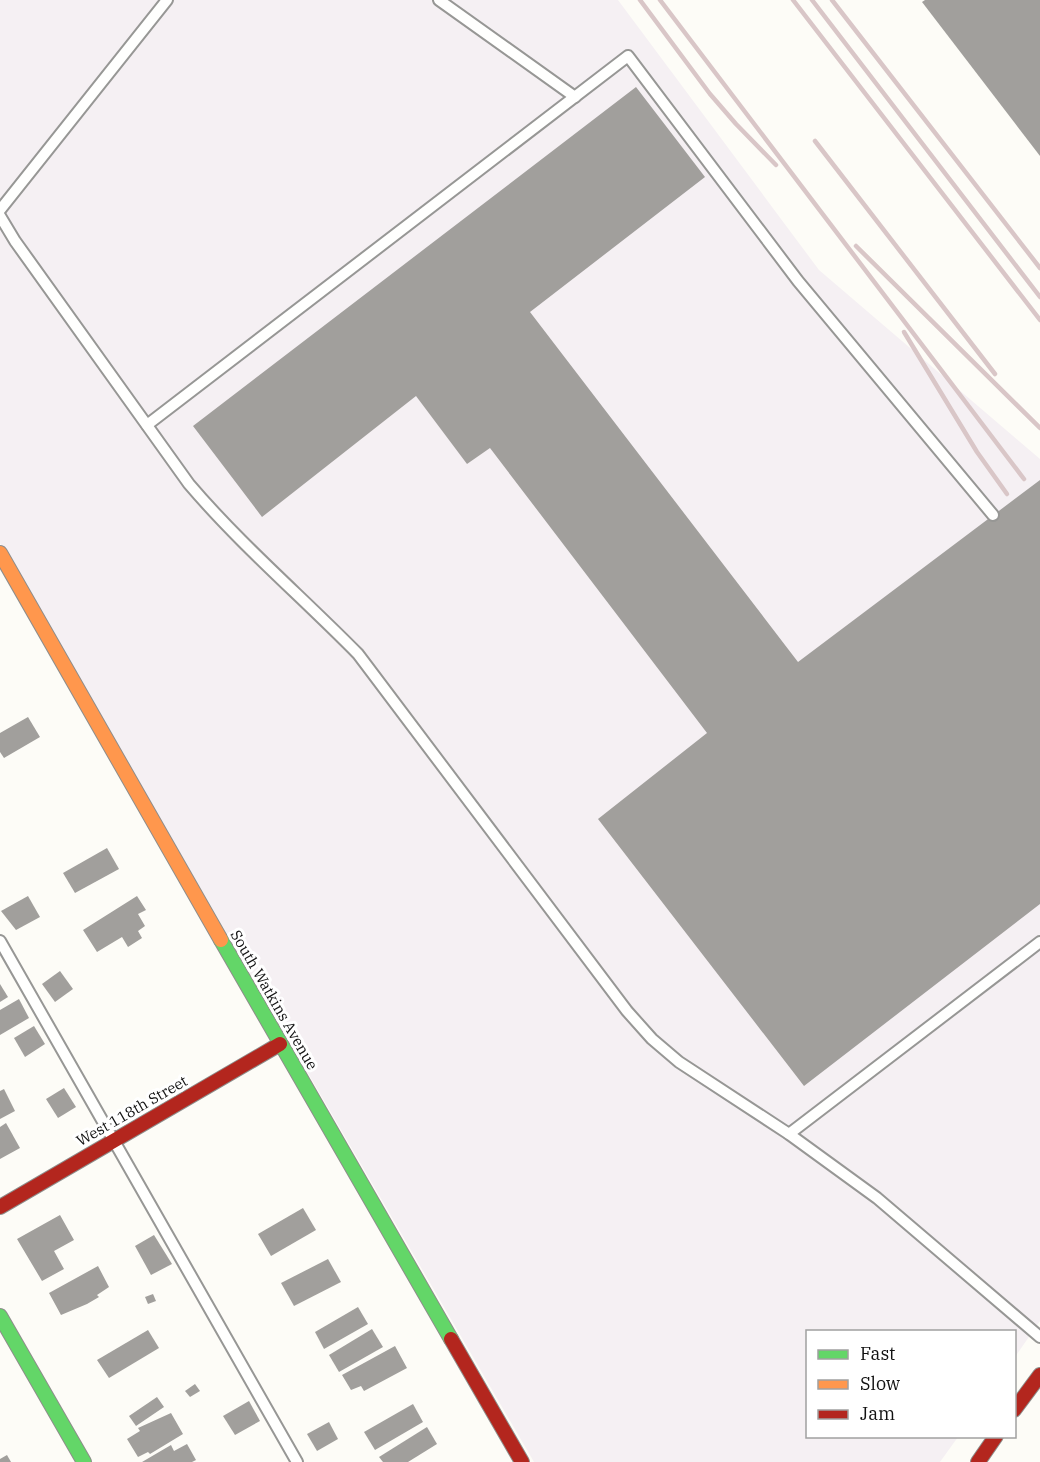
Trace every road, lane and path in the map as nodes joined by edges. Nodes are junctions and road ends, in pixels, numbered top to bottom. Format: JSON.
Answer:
{"nodes":[{"id":1,"x":167,"y":0,"type":"edge"},
{"id":2,"x":439,"y":0,"type":"edge"},
{"id":3,"x":575,"y":97,"type":"junction"},
{"id":4,"x":0,"y":210,"type":"edge"},
{"id":5,"x":0,"y":216,"type":"edge"},
{"id":6,"x":147,"y":425,"type":"junction"},
{"id":7,"x":993,"y":515,"type":"dead end"},
{"id":8,"x":0,"y":553,"type":"edge"},
{"id":9,"x":0,"y":941,"type":"edge"},
{"id":10,"x":1040,"y":942,"type":"edge"},
{"id":11,"x":280,"y":1044,"type":"junction"},
{"id":12,"x":789,"y":1134,"type":"junction"},
{"id":13,"x":114,"y":1140,"type":"junction"},
{"id":14,"x":0,"y":1207,"type":"edge"},
{"id":15,"x":0,"y":1316,"type":"edge"},
{"id":16,"x":1040,"y":1337,"type":"edge"},
{"id":17,"x":1040,"y":1375,"type":"edge"},
{"id":18,"x":1016,"y":1407,"type":"edge"},
{"id":19,"x":995,"y":1438,"type":"edge"},
{"id":20,"x":84,"y":1462,"type":"edge"},
{"id":21,"x":297,"y":1462,"type":"edge"},
{"id":22,"x":522,"y":1462,"type":"edge"},
{"id":23,"x":978,"y":1462,"type":"edge"}],
"edges":[{"from":1,"to":4,"type":"lane"},
{"from":2,"to":3,"type":"lane"},
{"from":3,"to":6,"type":"lane"},
{"from":3,"to":7,"type":"lane"},
{"from":5,"to":6,"type":"lane"},
{"from":6,"to":12,"type":"lane"},
{"from":8,"to":11,"type":"street","name":"South Watkins Avenue"},
{"from":9,"to":13,"type":"lane"},
{"from":10,"to":12,"type":"lane"},
{"from":11,"to":13,"type":"street","name":"West 118th Street"},
{"from":11,"to":22,"type":"street","name":"South Watkins Avenue"},
{"from":12,"to":16,"type":"lane"},
{"from":13,"to":14,"type":"street","name":"West 118th Street"},
{"from":13,"to":21,"type":"lane"},
{"from":15,"to":20,"type":"street"},
{"from":17,"to":18,"type":"street"},
{"from":19,"to":23,"type":"street"}]}
